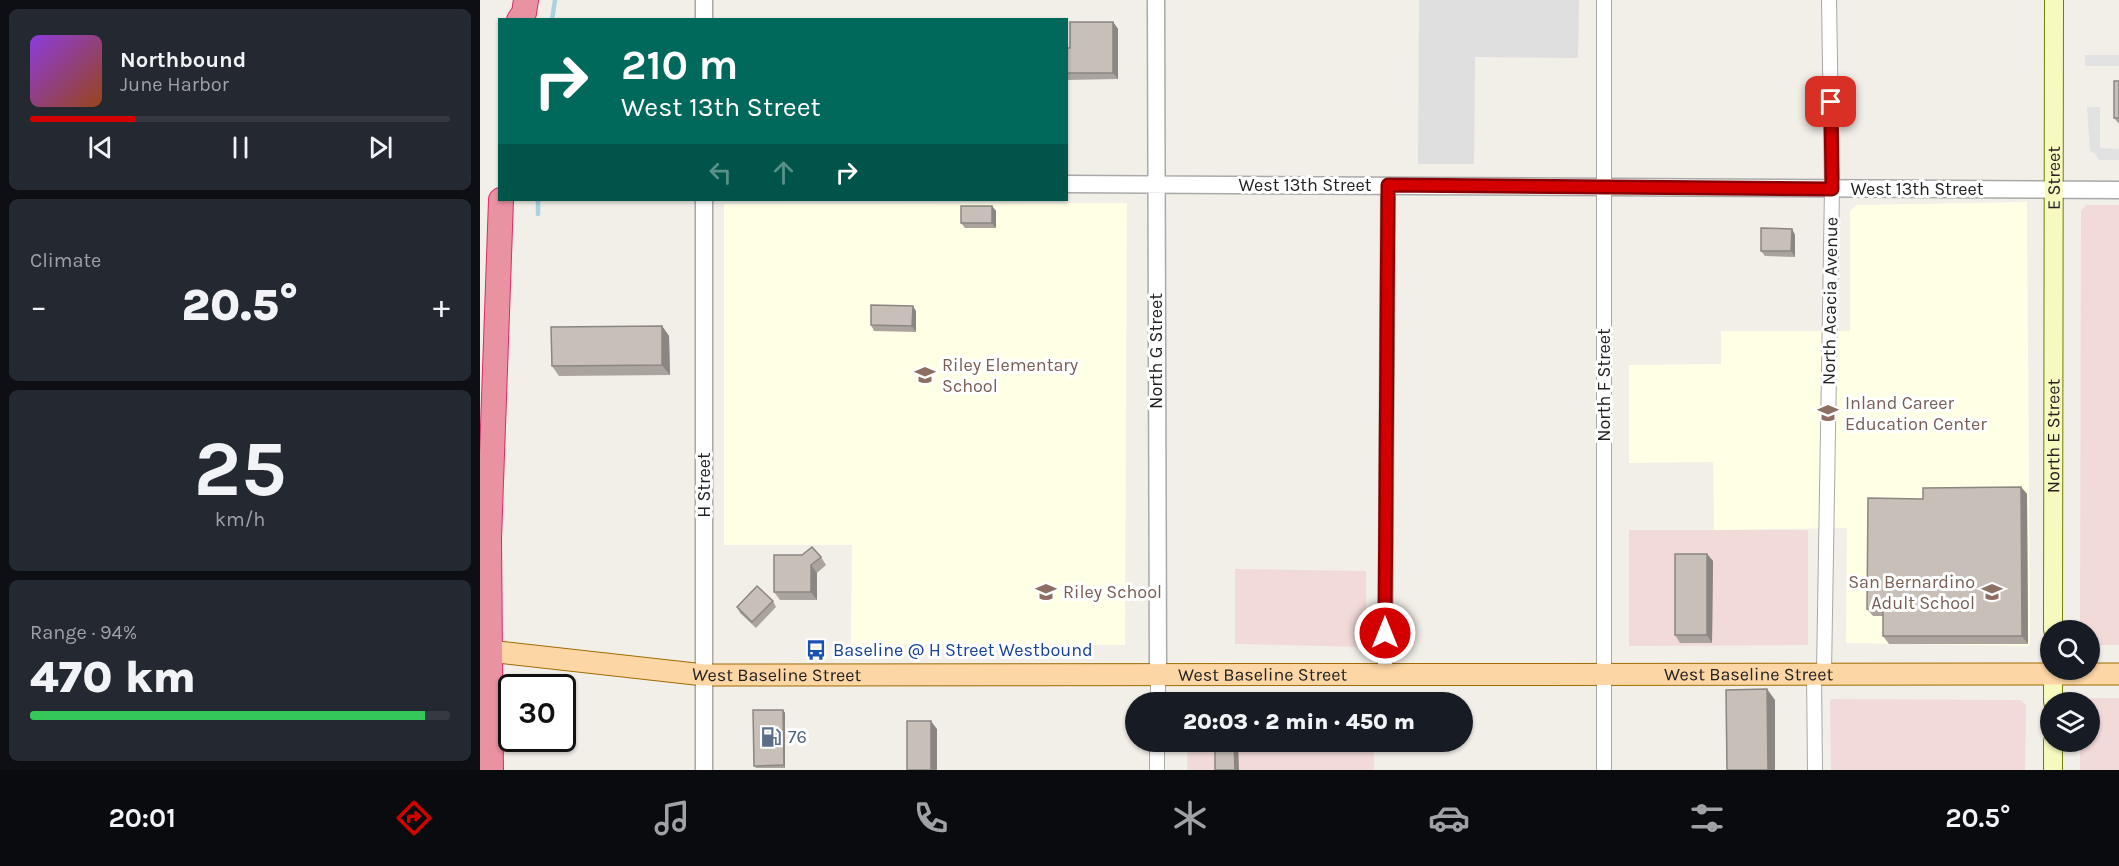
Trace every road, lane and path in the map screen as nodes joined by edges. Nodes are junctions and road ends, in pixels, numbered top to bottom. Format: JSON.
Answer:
{"nodes":[{"id":1,"x":513,"y":0,"type":"edge"},
{"id":2,"x":526,"y":0,"type":"edge"},
{"id":3,"x":704,"y":0,"type":"edge"},
{"id":4,"x":1156,"y":0,"type":"edge"},
{"id":5,"x":1604,"y":0,"type":"edge"},
{"id":6,"x":1829,"y":0,"type":"edge"},
{"id":7,"x":2054,"y":0,"type":"edge"},
{"id":8,"x":512,"y":18,"type":"edge"},
{"id":9,"x":520,"y":18,"type":"edge"},
{"id":10,"x":704,"y":18,"type":"edge"},
{"id":11,"x":1068,"y":184,"type":"edge"},
{"id":12,"x":1156,"y":184,"type":"junction"},
{"id":13,"x":1388,"y":185,"type":"junction"},
{"id":14,"x":1604,"y":187,"type":"junction"},
{"id":15,"x":1832,"y":189,"type":"junction"},
{"id":16,"x":2054,"y":190,"type":"junction"},
{"id":17,"x":2119,"y":190,"type":"edge"},
{"id":18,"x":501,"y":201,"type":"edge"},
{"id":19,"x":704,"y":201,"type":"edge"},
{"id":20,"x":2054,"y":243,"type":"joint"},
{"id":21,"x":2053,"y":620,"type":"edge"},
{"id":22,"x":485,"y":650,"type":"edge"},
{"id":23,"x":2040,"y":672,"type":"edge"},
{"id":24,"x":1819,"y":673,"type":"junction"},
{"id":25,"x":2100,"y":673,"type":"edge"},
{"id":26,"x":2119,"y":674,"type":"edge"},
{"id":27,"x":704,"y":675,"type":"junction"},
{"id":28,"x":1158,"y":675,"type":"junction"},
{"id":29,"x":1385,"y":675,"type":"junction"},
{"id":30,"x":1604,"y":675,"type":"junction"},
{"id":31,"x":1158,"y":692,"type":"edge"},
{"id":32,"x":1157,"y":752,"type":"edge"},
{"id":33,"x":2053,"y":752,"type":"edge"},
{"id":34,"x":491,"y":770,"type":"edge"},
{"id":35,"x":704,"y":770,"type":"edge"},
{"id":36,"x":1157,"y":770,"type":"edge"},
{"id":37,"x":1604,"y":770,"type":"edge"},
{"id":38,"x":1815,"y":770,"type":"edge"},
{"id":39,"x":2053,"y":770,"type":"edge"}],
"edges":[{"from":1,"to":8,"type":"highway"},
{"from":2,"to":9,"type":"highway"},
{"from":3,"to":10,"type":"street"},
{"from":4,"to":12,"type":"street","name":"North G Street"},
{"from":5,"to":14,"type":"street","name":"North F Street"},
{"from":6,"to":15,"type":"street","name":"North Acacia Avenue"},
{"from":7,"to":16,"type":"main road","name":"E Street"},
{"from":11,"to":12,"type":"street","name":"West 13th Street"},
{"from":12,"to":13,"type":"street","name":"West 13th Street"},
{"from":12,"to":28,"type":"street","name":"North G Street"},
{"from":13,"to":14,"type":"street","name":"West 13th Street"},
{"from":13,"to":29,"type":"street"},
{"from":14,"to":15,"type":"street","name":"West 13th Street"},
{"from":14,"to":30,"type":"street","name":"North F Street"},
{"from":15,"to":16,"type":"street","name":"West 13th Street"},
{"from":15,"to":24,"type":"street","name":"North Acacia Avenue"},
{"from":16,"to":17,"type":"street","name":"West 13th Street"},
{"from":16,"to":20,"type":"main road","name":"E Street"},
{"from":18,"to":22,"type":"highway"},
{"from":19,"to":27,"type":"street","name":"H Street"},
{"from":20,"to":21,"type":"main road","name":"North E Street"},
{"from":22,"to":27,"type":"main road","name":"West Baseline Street"},
{"from":22,"to":34,"type":"highway"},
{"from":23,"to":24,"type":"main road","name":"West Baseline Street"},
{"from":24,"to":30,"type":"main road","name":"West Baseline Street"},
{"from":24,"to":38,"type":"street","name":"North Acacia Avenue"},
{"from":25,"to":26,"type":"main road","name":"West Baseline Street"},
{"from":27,"to":28,"type":"main road","name":"West Baseline Street"},
{"from":27,"to":35,"type":"street","name":"H Street"},
{"from":28,"to":29,"type":"main road","name":"West Baseline Street"},
{"from":28,"to":31,"type":"street","name":"North G Street"},
{"from":29,"to":30,"type":"main road","name":"West Baseline Street"},
{"from":30,"to":37,"type":"street","name":"North F Street"},
{"from":32,"to":36,"type":"street"},
{"from":33,"to":39,"type":"main road"}]}
